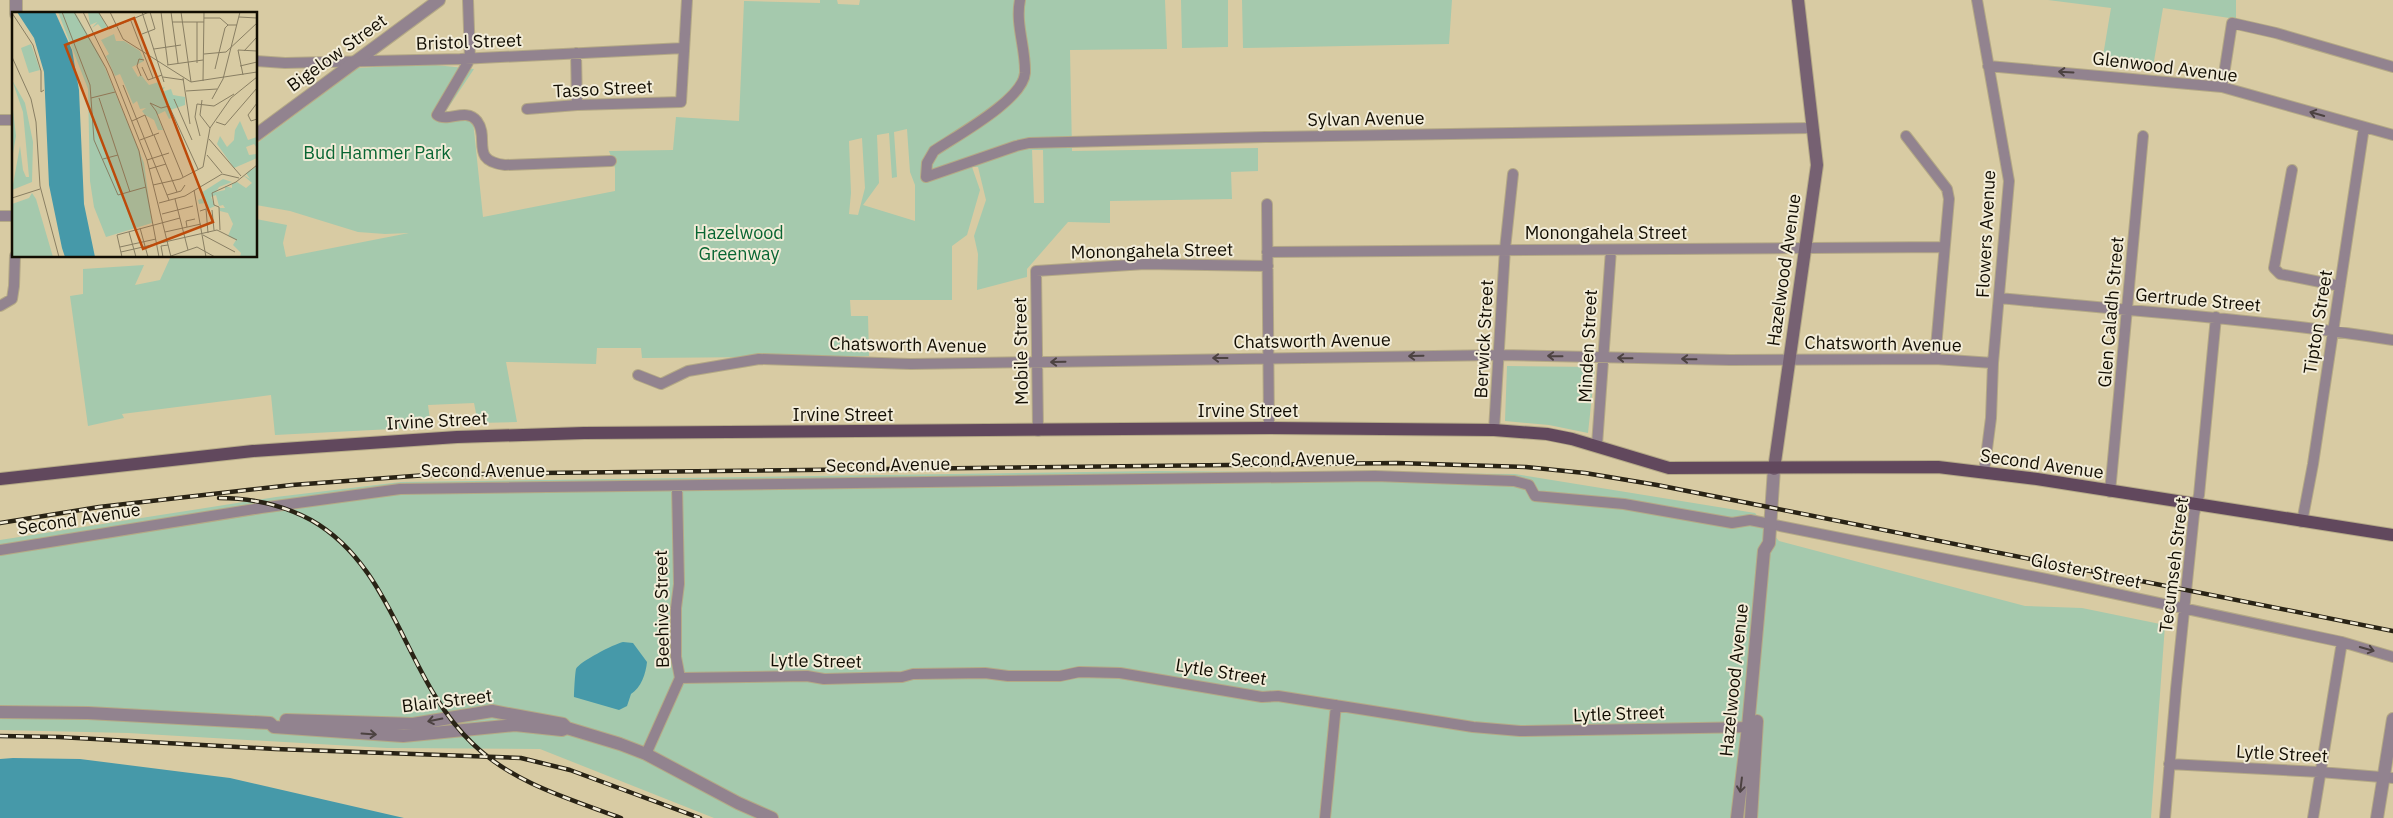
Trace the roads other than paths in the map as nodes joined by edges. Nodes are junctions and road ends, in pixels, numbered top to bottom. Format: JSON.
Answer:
{"nodes":[{"id":1,"x":439,"y":0,"type":"edge"},
{"id":2,"x":468,"y":0,"type":"edge"},
{"id":3,"x":687,"y":0,"type":"edge"},
{"id":4,"x":1020,"y":0,"type":"edge"},
{"id":5,"x":1798,"y":0,"type":"edge"},
{"id":6,"x":1977,"y":0,"type":"edge"},
{"id":7,"x":684,"y":48,"type":"junction"},
{"id":8,"x":576,"y":53,"type":"junction"},
{"id":9,"x":470,"y":59,"type":"junction"},
{"id":10,"x":258,"y":61,"type":"edge"},
{"id":11,"x":355,"y":62,"type":"junction"},
{"id":12,"x":1988,"y":66,"type":"junction"},
{"id":13,"x":2393,"y":66,"type":"edge"},
{"id":14,"x":2222,"y":86,"type":"junction"},
{"id":15,"x":578,"y":106,"type":"junction"},
{"id":16,"x":527,"y":110,"type":"dead end"},
{"id":17,"x":2364,"y":127,"type":"junction"},
{"id":18,"x":1812,"y":128,"type":"junction"},
{"id":19,"x":258,"y":134,"type":"edge"},
{"id":20,"x":2393,"y":135,"type":"edge"},
{"id":21,"x":1906,"y":136,"type":"dead end"},
{"id":22,"x":2143,"y":136,"type":"dead end"},
{"id":23,"x":611,"y":161,"type":"dead end"},
{"id":24,"x":2292,"y":170,"type":"dead end"},
{"id":25,"x":1513,"y":174,"type":"dead end"},
{"id":26,"x":1267,"y":204,"type":"dead end"},
{"id":27,"x":1944,"y":247,"type":"junction"},
{"id":28,"x":1504,"y":249,"type":"junction"},
{"id":29,"x":1611,"y":250,"type":"junction"},
{"id":30,"x":1804,"y":250,"type":"junction"},
{"id":31,"x":1267,"y":252,"type":"junction"},
{"id":32,"x":15,"y":258,"type":"edge"},
{"id":33,"x":1268,"y":266,"type":"junction"},
{"id":34,"x":1036,"y":271,"type":"joint"},
{"id":35,"x":2340,"y":286,"type":"junction"},
{"id":36,"x":1999,"y":298,"type":"junction"},
{"id":37,"x":0,"y":306,"type":"edge"},
{"id":38,"x":2127,"y":310,"type":"junction"},
{"id":39,"x":2216,"y":317,"type":"junction"},
{"id":40,"x":2332,"y":329,"type":"junction"},
{"id":41,"x":2393,"y":340,"type":"edge"},
{"id":42,"x":1500,"y":355,"type":"junction"},
{"id":43,"x":1604,"y":357,"type":"junction"},
{"id":44,"x":1269,"y":358,"type":"junction"},
{"id":45,"x":1789,"y":359,"type":"junction"},
{"id":46,"x":1935,"y":359,"type":"junction"},
{"id":47,"x":1036,"y":362,"type":"junction"},
{"id":48,"x":1993,"y":363,"type":"junction"},
{"id":49,"x":638,"y":375,"type":"dead end"},
{"id":50,"x":1269,"y":428,"type":"junction"},
{"id":51,"x":1494,"y":430,"type":"junction"},
{"id":52,"x":1038,"y":431,"type":"junction"},
{"id":53,"x":1597,"y":445,"type":"junction"},
{"id":54,"x":1683,"y":469,"type":"joint"},
{"id":55,"x":1774,"y":469,"type":"junction"},
{"id":56,"x":1984,"y":472,"type":"junction"},
{"id":57,"x":0,"y":479,"type":"edge"},
{"id":58,"x":677,"y":486,"type":"junction"},
{"id":59,"x":2110,"y":492,"type":"junction"},
{"id":60,"x":2196,"y":505,"type":"junction"},
{"id":61,"x":2302,"y":522,"type":"junction"},
{"id":62,"x":1770,"y":524,"type":"junction"},
{"id":63,"x":2393,"y":535,"type":"edge"},
{"id":64,"x":0,"y":550,"type":"edge"},
{"id":65,"x":2184,"y":609,"type":"junction"},
{"id":66,"x":2342,"y":642,"type":"junction"},
{"id":67,"x":2393,"y":657,"type":"edge"},
{"id":68,"x":680,"y":678,"type":"junction"},
{"id":69,"x":1336,"y":705,"type":"junction"},
{"id":70,"x":0,"y":712,"type":"edge"},
{"id":71,"x":2393,"y":719,"type":"edge"},
{"id":72,"x":1752,"y":727,"type":"junction"},
{"id":73,"x":646,"y":754,"type":"junction"},
{"id":74,"x":2169,"y":764,"type":"junction"},
{"id":75,"x":2320,"y":772,"type":"junction"},
{"id":76,"x":2388,"y":777,"type":"edge"},
{"id":77,"x":772,"y":818,"type":"edge"},
{"id":78,"x":1325,"y":818,"type":"edge"},
{"id":79,"x":1737,"y":818,"type":"edge"},
{"id":80,"x":1751,"y":818,"type":"edge"},
{"id":81,"x":2165,"y":818,"type":"edge"},
{"id":82,"x":2313,"y":818,"type":"edge"},
{"id":83,"x":2377,"y":818,"type":"edge"}],
"edges":[{"from":1,"to":11,"type":"street","name":"Bigelow Street"},
{"from":2,"to":9,"type":"street"},
{"from":3,"to":7,"type":"street"},
{"from":4,"to":18,"type":"street","name":"Sylvan Avenue"},
{"from":5,"to":18,"type":"main road","name":"Hazelwood Avenue"},
{"from":6,"to":12,"type":"street","name":"Flowers Avenue"},
{"from":7,"to":8,"type":"street","name":"Bristol Street"},
{"from":7,"to":15,"type":"street","name":"Tasso Street"},
{"from":8,"to":9,"type":"street","name":"Bristol Street"},
{"from":8,"to":15,"type":"street"},
{"from":9,"to":11,"type":"street","name":"Bristol Street"},
{"from":9,"to":23,"type":"street"},
{"from":10,"to":11,"type":"street","name":"Bristol Street"},
{"from":11,"to":19,"type":"street","name":"Bigelow Street"},
{"from":14,"to":12,"type":"street","name":"Glenwood Avenue","one_way":true},
{"from":12,"to":36,"type":"street","name":"Flowers Avenue"},
{"from":13,"to":14,"type":"street"},
{"from":17,"to":14,"type":"street","name":"Glenwood Avenue","one_way":true},
{"from":15,"to":16,"type":"street","name":"Tasso Street"},
{"from":17,"to":20,"type":"street","name":"Glenwood Avenue"},
{"from":17,"to":35,"type":"street","name":"Tipton Street"},
{"from":18,"to":30,"type":"main road","name":"Hazelwood Avenue"},
{"from":21,"to":27,"type":"street"},
{"from":22,"to":38,"type":"street","name":"Glen Caladh Street"},
{"from":24,"to":35,"type":"street"},
{"from":25,"to":28,"type":"street","name":"Berwick Street"},
{"from":26,"to":31,"type":"street"},
{"from":27,"to":30,"type":"street","name":"Monongahela Street"},
{"from":27,"to":46,"type":"street"},
{"from":28,"to":29,"type":"street","name":"Monongahela Street"},
{"from":28,"to":31,"type":"street","name":"Monongahela Street"},
{"from":28,"to":42,"type":"street","name":"Berwick Street"},
{"from":29,"to":30,"type":"street","name":"Monongahela Street"},
{"from":29,"to":43,"type":"street","name":"Minden Street"},
{"from":30,"to":45,"type":"main road","name":"Hazelwood Avenue"},
{"from":31,"to":33,"type":"street"},
{"from":32,"to":37,"type":"street"},
{"from":33,"to":34,"type":"street","name":"Monongahela Street"},
{"from":33,"to":44,"type":"street"},
{"from":34,"to":47,"type":"street","name":"Mobile Street"},
{"from":35,"to":40,"type":"street","name":"Tipton Street"},
{"from":36,"to":38,"type":"street","name":"Gertrude Street"},
{"from":36,"to":48,"type":"street","name":"Flowers Avenue"},
{"from":38,"to":39,"type":"street","name":"Gertrude Street"},
{"from":38,"to":59,"type":"street","name":"Glen Caladh Street"},
{"from":39,"to":40,"type":"street","name":"Gertrude Street"},
{"from":39,"to":60,"type":"street","name":"Tecumseh Street"},
{"from":40,"to":41,"type":"street","name":"Gertrude Street"},
{"from":40,"to":61,"type":"street","name":"Tipton Street"},
{"from":43,"to":42,"type":"street","name":"Chatsworth Avenue","one_way":true},
{"from":42,"to":44,"type":"street","name":"Chatsworth Avenue","one_way":true},
{"from":42,"to":51,"type":"street","name":"Berwick Street"},
{"from":45,"to":43,"type":"street","name":"Chatsworth Avenue","one_way":true},
{"from":43,"to":53,"type":"street","name":"Minden Street"},
{"from":44,"to":47,"type":"street","name":"Chatsworth Avenue","one_way":true},
{"from":44,"to":50,"type":"street"},
{"from":45,"to":46,"type":"street","name":"Chatsworth Avenue"},
{"from":45,"to":55,"type":"main road","name":"Hazelwood Avenue"},
{"from":46,"to":48,"type":"street","name":"Chatsworth Avenue"},
{"from":47,"to":49,"type":"street","name":"Chatsworth Avenue"},
{"from":47,"to":52,"type":"street","name":"Mobile Street"},
{"from":48,"to":56,"type":"street","name":"Flowers Avenue"},
{"from":50,"to":51,"type":"main road","name":"Irvine Street"},
{"from":50,"to":52,"type":"main road","name":"Irvine Street"},
{"from":51,"to":53,"type":"main road","name":"Irvine Street"},
{"from":52,"to":57,"type":"main road","name":"Irvine Street"},
{"from":53,"to":54,"type":"main road","name":"Irvine Street"},
{"from":54,"to":55,"type":"main road","name":"Second Avenue"},
{"from":55,"to":56,"type":"main road","name":"Second Avenue"},
{"from":55,"to":62,"type":"street","name":"Hazelwood Avenue"},
{"from":56,"to":59,"type":"main road","name":"Second Avenue"},
{"from":58,"to":62,"type":"street","name":"Second Avenue"},
{"from":58,"to":64,"type":"street","name":"Second Avenue"},
{"from":58,"to":68,"type":"street","name":"Beehive Street"},
{"from":59,"to":60,"type":"main road","name":"Second Avenue"},
{"from":60,"to":61,"type":"main road","name":"Second Avenue"},
{"from":60,"to":65,"type":"street","name":"Tecumseh Street"},
{"from":61,"to":63,"type":"main road","name":"Second Avenue"},
{"from":62,"to":65,"type":"street","name":"Gloster Street"},
{"from":62,"to":72,"type":"street","name":"Hazelwood Avenue"},
{"from":65,"to":66,"type":"street","name":"Gloster Street"},
{"from":65,"to":74,"type":"street","name":"Tecumseh Street"},
{"from":66,"to":67,"type":"street","name":"Gloster Street","one_way":true},
{"from":66,"to":75,"type":"street"},
{"from":68,"to":69,"type":"street","name":"Lytle Street"},
{"from":68,"to":73,"type":"street","name":"Beehive Street"},
{"from":69,"to":72,"type":"street","name":"Lytle Street"},
{"from":69,"to":78,"type":"street"},
{"from":70,"to":73,"type":"street","name":"Blair Street"},
{"from":71,"to":76,"type":"street"},
{"from":72,"to":79,"type":"street","name":"Hazelwood Avenue","one_way":true},
{"from":72,"to":80,"type":"street","name":"Hazelwood Avenue"},
{"from":73,"to":77,"type":"street","name":"Blair Street"},
{"from":74,"to":75,"type":"street","name":"Lytle Street"},
{"from":74,"to":81,"type":"street","name":"Tecumseh Street"},
{"from":75,"to":76,"type":"street","name":"Lytle Street"},
{"from":75,"to":82,"type":"street"},
{"from":76,"to":83,"type":"street"}]}
